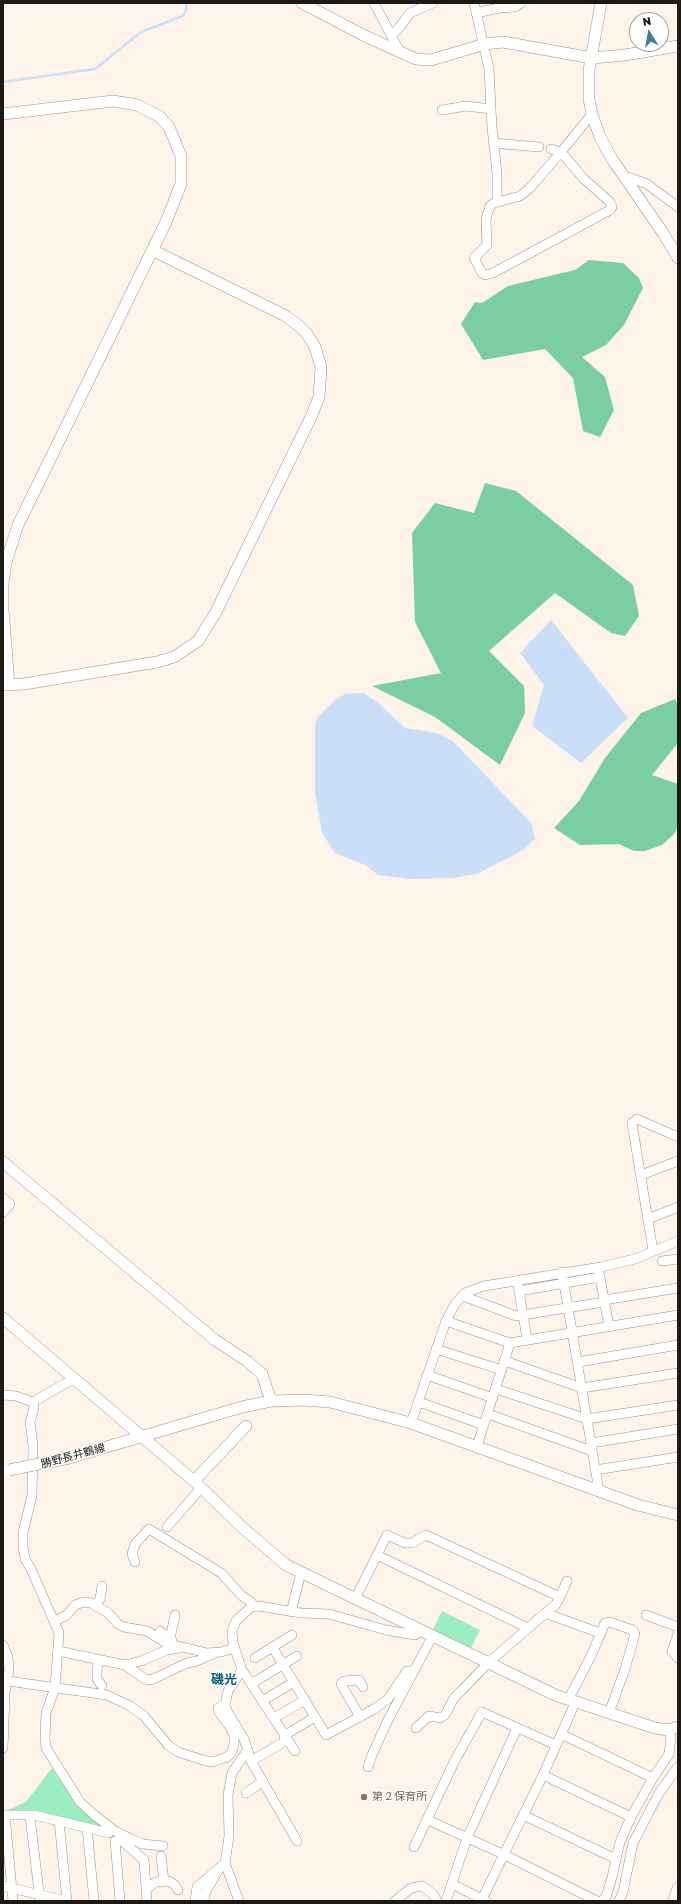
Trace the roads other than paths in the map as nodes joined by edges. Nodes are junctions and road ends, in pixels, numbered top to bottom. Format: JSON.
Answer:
{"nodes":[{"id":1,"x":302,"y":3,"type":"edge"},
{"id":2,"x":374,"y":3,"type":"edge"},
{"id":3,"x":433,"y":3,"type":"edge"},
{"id":4,"x":474,"y":3,"type":"edge"},
{"id":5,"x":521,"y":3,"type":"edge"},
{"id":6,"x":601,"y":3,"type":"edge"},
{"id":7,"x":421,"y":5,"type":"edge"},
{"id":8,"x":476,"y":13,"type":"junction"},
{"id":9,"x":391,"y":35,"type":"junction"},
{"id":10,"x":485,"y":44,"type":"junction"},
{"id":11,"x":678,"y":46,"type":"edge"},
{"id":12,"x":400,"y":52,"type":"junction"},
{"id":13,"x":592,"y":58,"type":"junction"},
{"id":14,"x":491,"y":109,"type":"junction"},
{"id":15,"x":442,"y":110,"type":"dead end"},
{"id":16,"x":3,"y":114,"type":"edge"},
{"id":17,"x":592,"y":114,"type":"junction"},
{"id":18,"x":493,"y":143,"type":"junction"},
{"id":19,"x":539,"y":147,"type":"dead end"},
{"id":20,"x":551,"y":150,"type":"dead end"},
{"id":21,"x":561,"y":152,"type":"junction"},
{"id":22,"x":625,"y":176,"type":"junction"},
{"id":23,"x":497,"y":202,"type":"junction"},
{"id":24,"x":678,"y":207,"type":"edge"},
{"id":25,"x":152,"y":250,"type":"junction"},
{"id":26,"x":678,"y":258,"type":"edge"},
{"id":27,"x":6,"y":685,"type":"edge"},
{"id":28,"x":678,"y":1137,"type":"edge"},
{"id":29,"x":678,"y":1161,"type":"edge"},
{"id":30,"x":3,"y":1162,"type":"edge"},
{"id":31,"x":641,"y":1175,"type":"junction"},
{"id":32,"x":3,"y":1198,"type":"edge"},
{"id":33,"x":678,"y":1207,"type":"edge"},
{"id":34,"x":3,"y":1212,"type":"edge"},
{"id":35,"x":648,"y":1218,"type":"junction"},
{"id":36,"x":678,"y":1241,"type":"edge"},
{"id":37,"x":653,"y":1251,"type":"junction"},
{"id":38,"x":678,"y":1259,"type":"edge"},
{"id":39,"x":662,"y":1261,"type":"dead end"},
{"id":40,"x":598,"y":1267,"type":"junction"},
{"id":41,"x":562,"y":1272,"type":"junction"},
{"id":42,"x":600,"y":1277,"type":"junction"},
{"id":43,"x":517,"y":1280,"type":"junction"},
{"id":44,"x":564,"y":1283,"type":"junction"},
{"id":45,"x":678,"y":1288,"type":"edge"},
{"id":46,"x":519,"y":1291,"type":"junction"},
{"id":47,"x":463,"y":1296,"type":"junction"},
{"id":48,"x":604,"y":1301,"type":"junction"},
{"id":49,"x":568,"y":1307,"type":"junction"},
{"id":50,"x":523,"y":1315,"type":"junction"},
{"id":51,"x":678,"y":1315,"type":"edge"},
{"id":52,"x":3,"y":1318,"type":"edge"},
{"id":53,"x":446,"y":1321,"type":"junction"},
{"id":54,"x":609,"y":1326,"type":"junction"},
{"id":55,"x":573,"y":1331,"type":"junction"},
{"id":56,"x":527,"y":1339,"type":"junction"},
{"id":57,"x":510,"y":1343,"type":"junction"},
{"id":58,"x":678,"y":1345,"type":"edge"},
{"id":59,"x":436,"y":1349,"type":"junction"},
{"id":60,"x":578,"y":1362,"type":"junction"},
{"id":61,"x":503,"y":1366,"type":"junction"},
{"id":62,"x":678,"y":1373,"type":"edge"},
{"id":63,"x":427,"y":1375,"type":"junction"},
{"id":64,"x":73,"y":1379,"type":"junction"},
{"id":65,"x":582,"y":1388,"type":"junction"},
{"id":66,"x":494,"y":1393,"type":"junction"},
{"id":67,"x":3,"y":1395,"type":"edge"},
{"id":68,"x":271,"y":1401,"type":"junction"},
{"id":69,"x":33,"y":1402,"type":"junction"},
{"id":70,"x":418,"y":1402,"type":"junction"},
{"id":71,"x":678,"y":1405,"type":"edge"},
{"id":72,"x":488,"y":1414,"type":"junction"},
{"id":73,"x":587,"y":1419,"type":"junction"},
{"id":74,"x":411,"y":1423,"type":"junction"},
{"id":75,"x":484,"y":1425,"type":"junction"},
{"id":76,"x":246,"y":1426,"type":"dead end"},
{"id":77,"x":678,"y":1429,"type":"edge"},
{"id":78,"x":141,"y":1436,"type":"junction"},
{"id":79,"x":477,"y":1446,"type":"junction"},
{"id":80,"x":591,"y":1447,"type":"junction"},
{"id":81,"x":678,"y":1457,"type":"edge"},
{"id":82,"x":595,"y":1470,"type":"junction"},
{"id":83,"x":6,"y":1471,"type":"edge"},
{"id":84,"x":198,"y":1484,"type":"junction"},
{"id":85,"x":599,"y":1491,"type":"junction"},
{"id":86,"x":678,"y":1515,"type":"edge"},
{"id":87,"x":167,"y":1527,"type":"dead end"},
{"id":88,"x":376,"y":1556,"type":"junction"},
{"id":89,"x":135,"y":1562,"type":"dead end"},
{"id":90,"x":301,"y":1573,"type":"junction"},
{"id":91,"x":567,"y":1581,"type":"dead end"},
{"id":92,"x":102,"y":1586,"type":"dead end"},
{"id":93,"x":560,"y":1597,"type":"junction"},
{"id":94,"x":354,"y":1599,"type":"junction"},
{"id":95,"x":96,"y":1605,"type":"junction"},
{"id":96,"x":255,"y":1607,"type":"junction"},
{"id":97,"x":291,"y":1612,"type":"junction"},
{"id":98,"x":545,"y":1613,"type":"junction"},
{"id":99,"x":175,"y":1615,"type":"dead end"},
{"id":100,"x":646,"y":1615,"type":"dead end"},
{"id":101,"x":55,"y":1621,"type":"junction"},
{"id":102,"x":678,"y":1627,"type":"edge"},
{"id":103,"x":528,"y":1628,"type":"junction"},
{"id":104,"x":421,"y":1631,"type":"junction"},
{"id":105,"x":600,"y":1633,"type":"junction"},
{"id":106,"x":678,"y":1634,"type":"edge"},
{"id":107,"x":292,"y":1635,"type":"dead end"},
{"id":108,"x":432,"y":1637,"type":"junction"},
{"id":109,"x":3,"y":1645,"type":"edge"},
{"id":110,"x":182,"y":1648,"type":"junction"},
{"id":111,"x":235,"y":1648,"type":"junction"},
{"id":112,"x":273,"y":1648,"type":"junction"},
{"id":113,"x":58,"y":1651,"type":"junction"},
{"id":114,"x":216,"y":1652,"type":"junction"},
{"id":115,"x":297,"y":1656,"type":"dead end"},
{"id":116,"x":255,"y":1658,"type":"dead end"},
{"id":117,"x":678,"y":1658,"type":"edge"},
{"id":118,"x":99,"y":1660,"type":"junction"},
{"id":119,"x":488,"y":1663,"type":"junction"},
{"id":120,"x":283,"y":1664,"type":"junction"},
{"id":121,"x":125,"y":1665,"type":"junction"},
{"id":122,"x":242,"y":1670,"type":"junction"},
{"id":123,"x":414,"y":1671,"type":"junction"},
{"id":124,"x":8,"y":1681,"type":"junction"},
{"id":125,"x":294,"y":1682,"type":"junction"},
{"id":126,"x":251,"y":1684,"type":"junction"},
{"id":127,"x":102,"y":1686,"type":"dead end"},
{"id":128,"x":364,"y":1687,"type":"dead end"},
{"id":129,"x":55,"y":1688,"type":"junction"},
{"id":130,"x":304,"y":1700,"type":"junction"},
{"id":131,"x":262,"y":1701,"type":"junction"},
{"id":132,"x":571,"y":1701,"type":"junction"},
{"id":133,"x":225,"y":1705,"type":"junction"},
{"id":134,"x":609,"y":1714,"type":"junction"},
{"id":135,"x":315,"y":1717,"type":"junction"},
{"id":136,"x":360,"y":1717,"type":"junction"},
{"id":137,"x":274,"y":1718,"type":"junction"},
{"id":138,"x":416,"y":1728,"type":"dead end"},
{"id":139,"x":517,"y":1728,"type":"junction"},
{"id":140,"x":673,"y":1729,"type":"edge"},
{"id":141,"x":560,"y":1734,"type":"junction"},
{"id":142,"x":285,"y":1735,"type":"junction"},
{"id":143,"x":556,"y":1745,"type":"junction"},
{"id":144,"x":3,"y":1748,"type":"edge"},
{"id":145,"x":247,"y":1751,"type":"junction"},
{"id":146,"x":295,"y":1751,"type":"dead end"},
{"id":147,"x":250,"y":1761,"type":"junction"},
{"id":148,"x":368,"y":1767,"type":"dead end"},
{"id":149,"x":678,"y":1767,"type":"edge"},
{"id":150,"x":542,"y":1775,"type":"junction"},
{"id":151,"x":653,"y":1778,"type":"junction"},
{"id":152,"x":262,"y":1782,"type":"junction"},
{"id":153,"x":246,"y":1792,"type":"dead end"},
{"id":154,"x":4,"y":1815,"type":"edge"},
{"id":155,"x":523,"y":1815,"type":"junction"},
{"id":156,"x":30,"y":1816,"type":"junction"},
{"id":157,"x":631,"y":1817,"type":"junction"},
{"id":158,"x":428,"y":1820,"type":"junction"},
{"id":159,"x":59,"y":1821,"type":"junction"},
{"id":160,"x":87,"y":1827,"type":"junction"},
{"id":161,"x":109,"y":1833,"type":"dead end"},
{"id":162,"x":467,"y":1838,"type":"junction"},
{"id":163,"x":297,"y":1841,"type":"dead end"},
{"id":164,"x":163,"y":1846,"type":"dead end"},
{"id":165,"x":414,"y":1847,"type":"dead end"},
{"id":166,"x":505,"y":1855,"type":"junction"},
{"id":167,"x":161,"y":1856,"type":"dead end"},
{"id":168,"x":616,"y":1859,"type":"junction"},
{"id":169,"x":223,"y":1865,"type":"junction"},
{"id":170,"x":164,"y":1881,"type":"junction"},
{"id":171,"x":452,"y":1884,"type":"junction"},
{"id":172,"x":7,"y":1887,"type":"edge"},
{"id":173,"x":678,"y":1888,"type":"edge"},
{"id":174,"x":146,"y":1889,"type":"junction"},
{"id":175,"x":178,"y":1890,"type":"dead end"},
{"id":176,"x":39,"y":1898,"type":"edge"},
{"id":177,"x":484,"y":1900,"type":"edge"},
{"id":178,"x":13,"y":1901,"type":"edge"},
{"id":179,"x":67,"y":1901,"type":"edge"},
{"id":180,"x":94,"y":1901,"type":"edge"},
{"id":181,"x":120,"y":1901,"type":"edge"},
{"id":182,"x":147,"y":1901,"type":"edge"},
{"id":183,"x":195,"y":1901,"type":"edge"},
{"id":184,"x":204,"y":1901,"type":"edge"},
{"id":185,"x":239,"y":1901,"type":"edge"},
{"id":186,"x":396,"y":1901,"type":"edge"},
{"id":187,"x":437,"y":1901,"type":"edge"},
{"id":188,"x":446,"y":1901,"type":"edge"},
{"id":189,"x":598,"y":1901,"type":"edge"},
{"id":190,"x":602,"y":1901,"type":"edge"},
{"id":191,"x":620,"y":1901,"type":"edge"},
{"id":192,"x":674,"y":1901,"type":"edge"}],
"edges":[{"from":1,"to":12,"type":"street"},
{"from":2,"to":9,"type":"street"},
{"from":3,"to":7,"type":"street"},
{"from":4,"to":8,"type":"street"},
{"from":5,"to":8,"type":"street"},
{"from":6,"to":13,"type":"street"},
{"from":7,"to":9,"type":"street"},
{"from":8,"to":10,"type":"street"},
{"from":9,"to":12,"type":"street"},
{"from":10,"to":12,"type":"street"},
{"from":10,"to":13,"type":"street"},
{"from":10,"to":14,"type":"street"},
{"from":11,"to":13,"type":"street"},
{"from":13,"to":17,"type":"street"},
{"from":14,"to":15,"type":"street"},
{"from":14,"to":18,"type":"street"},
{"from":16,"to":25,"type":"street"},
{"from":17,"to":21,"type":"street"},
{"from":17,"to":22,"type":"street"},
{"from":18,"to":19,"type":"street"},
{"from":18,"to":23,"type":"street"},
{"from":20,"to":21,"type":"street"},
{"from":21,"to":23,"type":"street"},
{"from":21,"to":23,"type":"street"},
{"from":22,"to":24,"type":"street"},
{"from":22,"to":26,"type":"street"},
{"from":25,"to":27,"type":"street"},
{"from":25,"to":27,"type":"street"},
{"from":28,"to":31,"type":"street"},
{"from":29,"to":31,"type":"street"},
{"from":30,"to":68,"type":"street"},
{"from":31,"to":35,"type":"street"},
{"from":32,"to":34,"type":"street"},
{"from":33,"to":35,"type":"street"},
{"from":35,"to":37,"type":"street"},
{"from":36,"to":37,"type":"street"},
{"from":37,"to":40,"type":"street"},
{"from":38,"to":39,"type":"street"},
{"from":40,"to":41,"type":"street"},
{"from":40,"to":42,"type":"street"},
{"from":41,"to":43,"type":"street"},
{"from":41,"to":44,"type":"street"},
{"from":42,"to":44,"type":"street"},
{"from":42,"to":48,"type":"street"},
{"from":43,"to":46,"type":"street"},
{"from":43,"to":47,"type":"street"},
{"from":44,"to":46,"type":"street"},
{"from":44,"to":49,"type":"street"},
{"from":45,"to":48,"type":"street"},
{"from":46,"to":50,"type":"street"},
{"from":47,"to":50,"type":"street"},
{"from":47,"to":53,"type":"street"},
{"from":48,"to":49,"type":"street"},
{"from":48,"to":54,"type":"street"},
{"from":49,"to":50,"type":"street"},
{"from":49,"to":55,"type":"street"},
{"from":50,"to":56,"type":"street"},
{"from":51,"to":54,"type":"street"},
{"from":52,"to":64,"type":"street"},
{"from":53,"to":57,"type":"street"},
{"from":53,"to":59,"type":"street"},
{"from":54,"to":55,"type":"street"},
{"from":55,"to":56,"type":"street"},
{"from":55,"to":60,"type":"street"},
{"from":56,"to":57,"type":"street"},
{"from":57,"to":61,"type":"street"},
{"from":58,"to":60,"type":"street"},
{"from":59,"to":61,"type":"street"},
{"from":59,"to":63,"type":"street"},
{"from":60,"to":65,"type":"street"},
{"from":61,"to":65,"type":"street"},
{"from":61,"to":66,"type":"street"},
{"from":62,"to":65,"type":"street"},
{"from":63,"to":66,"type":"street"},
{"from":63,"to":70,"type":"street"},
{"from":64,"to":69,"type":"street"},
{"from":64,"to":78,"type":"street"},
{"from":65,"to":73,"type":"street"},
{"from":66,"to":72,"type":"street"},
{"from":66,"to":73,"type":"street"},
{"from":67,"to":69,"type":"street"},
{"from":68,"to":74,"type":"street","name":"勝野長井鶴線"},
{"from":68,"to":78,"type":"street","name":"勝野長井鶴線"},
{"from":69,"to":101,"type":"street"},
{"from":70,"to":74,"type":"street"},
{"from":70,"to":75,"type":"street"},
{"from":71,"to":73,"type":"street"},
{"from":72,"to":75,"type":"street"},
{"from":72,"to":80,"type":"street"},
{"from":73,"to":80,"type":"street"},
{"from":74,"to":79,"type":"street","name":"勝野長井鶴線"},
{"from":75,"to":79,"type":"street"},
{"from":76,"to":84,"type":"street"},
{"from":77,"to":80,"type":"street"},
{"from":78,"to":83,"type":"street","name":"勝野長井鶴線","bridge":true},
{"from":78,"to":84,"type":"street"},
{"from":79,"to":85,"type":"street","name":"勝野長井鶴線"},
{"from":80,"to":82,"type":"street"},
{"from":81,"to":82,"type":"street"},
{"from":82,"to":85,"type":"street"},
{"from":84,"to":87,"type":"street"},
{"from":84,"to":90,"type":"street"},
{"from":85,"to":86,"type":"street","name":"勝野長井鶴線"},
{"from":88,"to":93,"type":"street"},
{"from":88,"to":94,"type":"street"},
{"from":88,"to":103,"type":"street"},
{"from":89,"to":96,"type":"street"},
{"from":90,"to":94,"type":"street"},
{"from":90,"to":97,"type":"street"},
{"from":91,"to":93,"type":"street"},
{"from":92,"to":95,"type":"street"},
{"from":93,"to":98,"type":"street"},
{"from":94,"to":104,"type":"street"},
{"from":95,"to":101,"type":"street"},
{"from":95,"to":110,"type":"street"},
{"from":96,"to":97,"type":"street"},
{"from":96,"to":111,"type":"street"},
{"from":97,"to":104,"type":"street"},
{"from":98,"to":103,"type":"street"},
{"from":98,"to":105,"type":"street"},
{"from":99,"to":110,"type":"street"},
{"from":100,"to":102,"type":"street"},
{"from":101,"to":113,"type":"street"},
{"from":103,"to":119,"type":"street"},
{"from":104,"to":108,"type":"street"},
{"from":105,"to":132,"type":"street"},
{"from":105,"to":134,"type":"street"},
{"from":106,"to":117,"type":"street"},
{"from":107,"to":112,"type":"street"},
{"from":108,"to":119,"type":"street"},
{"from":108,"to":123,"type":"street"},
{"from":109,"to":124,"type":"street"},
{"from":110,"to":114,"type":"street"},
{"from":110,"to":121,"type":"street"},
{"from":111,"to":114,"type":"street"},
{"from":111,"to":122,"type":"street"},
{"from":112,"to":116,"type":"street"},
{"from":112,"to":120,"type":"street"},
{"from":113,"to":118,"type":"street"},
{"from":113,"to":129,"type":"street"},
{"from":114,"to":121,"type":"street"},
{"from":115,"to":120,"type":"street"},
{"from":118,"to":121,"type":"street"},
{"from":118,"to":127,"type":"street"},
{"from":119,"to":132,"type":"street"},
{"from":119,"to":138,"type":"street"},
{"from":120,"to":125,"type":"street"},
{"from":120,"to":126,"type":"street"},
{"from":122,"to":126,"type":"street"},
{"from":122,"to":133,"type":"street"},
{"from":123,"to":136,"type":"street"},
{"from":123,"to":148,"type":"street"},
{"from":124,"to":129,"type":"street"},
{"from":124,"to":144,"type":"street"},
{"from":125,"to":130,"type":"street"},
{"from":125,"to":131,"type":"street"},
{"from":126,"to":131,"type":"street"},
{"from":128,"to":136,"type":"street"},
{"from":129,"to":133,"type":"street"},
{"from":129,"to":164,"type":"street"},
{"from":130,"to":135,"type":"street"},
{"from":130,"to":137,"type":"street"},
{"from":131,"to":137,"type":"street"},
{"from":132,"to":134,"type":"street"},
{"from":132,"to":141,"type":"street"},
{"from":133,"to":145,"type":"street"},
{"from":134,"to":140,"type":"street"},
{"from":135,"to":136,"type":"street"},
{"from":135,"to":142,"type":"street"},
{"from":137,"to":142,"type":"street"},
{"from":139,"to":143,"type":"street"},
{"from":139,"to":158,"type":"street"},
{"from":139,"to":162,"type":"street"},
{"from":140,"to":151,"type":"street"},
{"from":141,"to":143,"type":"street"},
{"from":141,"to":151,"type":"street"},
{"from":142,"to":146,"type":"street"},
{"from":142,"to":147,"type":"street"},
{"from":143,"to":150,"type":"street"},
{"from":145,"to":147,"type":"street"},
{"from":145,"to":169,"type":"street"},
{"from":147,"to":152,"type":"street"},
{"from":149,"to":191,"type":"street"},
{"from":150,"to":155,"type":"street"},
{"from":150,"to":157,"type":"street"},
{"from":151,"to":157,"type":"street"},
{"from":152,"to":153,"type":"street"},
{"from":152,"to":163,"type":"street"},
{"from":154,"to":156,"type":"street"},
{"from":154,"to":172,"type":"street"},
{"from":155,"to":166,"type":"street"},
{"from":155,"to":168,"type":"street"},
{"from":156,"to":159,"type":"street"},
{"from":156,"to":176,"type":"street"},
{"from":157,"to":168,"type":"street"},
{"from":158,"to":162,"type":"street"},
{"from":158,"to":165,"type":"street"},
{"from":159,"to":160,"type":"street"},
{"from":159,"to":179,"type":"street"},
{"from":160,"to":161,"type":"street"},
{"from":160,"to":180,"type":"street"},
{"from":162,"to":166,"type":"street"},
{"from":162,"to":171,"type":"street"},
{"from":166,"to":177,"type":"street"},
{"from":166,"to":189,"type":"street"},
{"from":167,"to":170,"type":"street"},
{"from":168,"to":190,"type":"street"},
{"from":169,"to":183,"type":"street"},
{"from":169,"to":184,"type":"street"},
{"from":169,"to":185,"type":"street"},
{"from":170,"to":174,"type":"street"},
{"from":170,"to":175,"type":"street"},
{"from":171,"to":177,"type":"street"},
{"from":171,"to":188,"type":"street"},
{"from":172,"to":176,"type":"street"},
{"from":172,"to":178,"type":"street"},
{"from":173,"to":192,"type":"street"},
{"from":174,"to":181,"type":"street"},
{"from":174,"to":182,"type":"street"},
{"from":176,"to":179,"type":"street"},
{"from":186,"to":187,"type":"street"}]}
